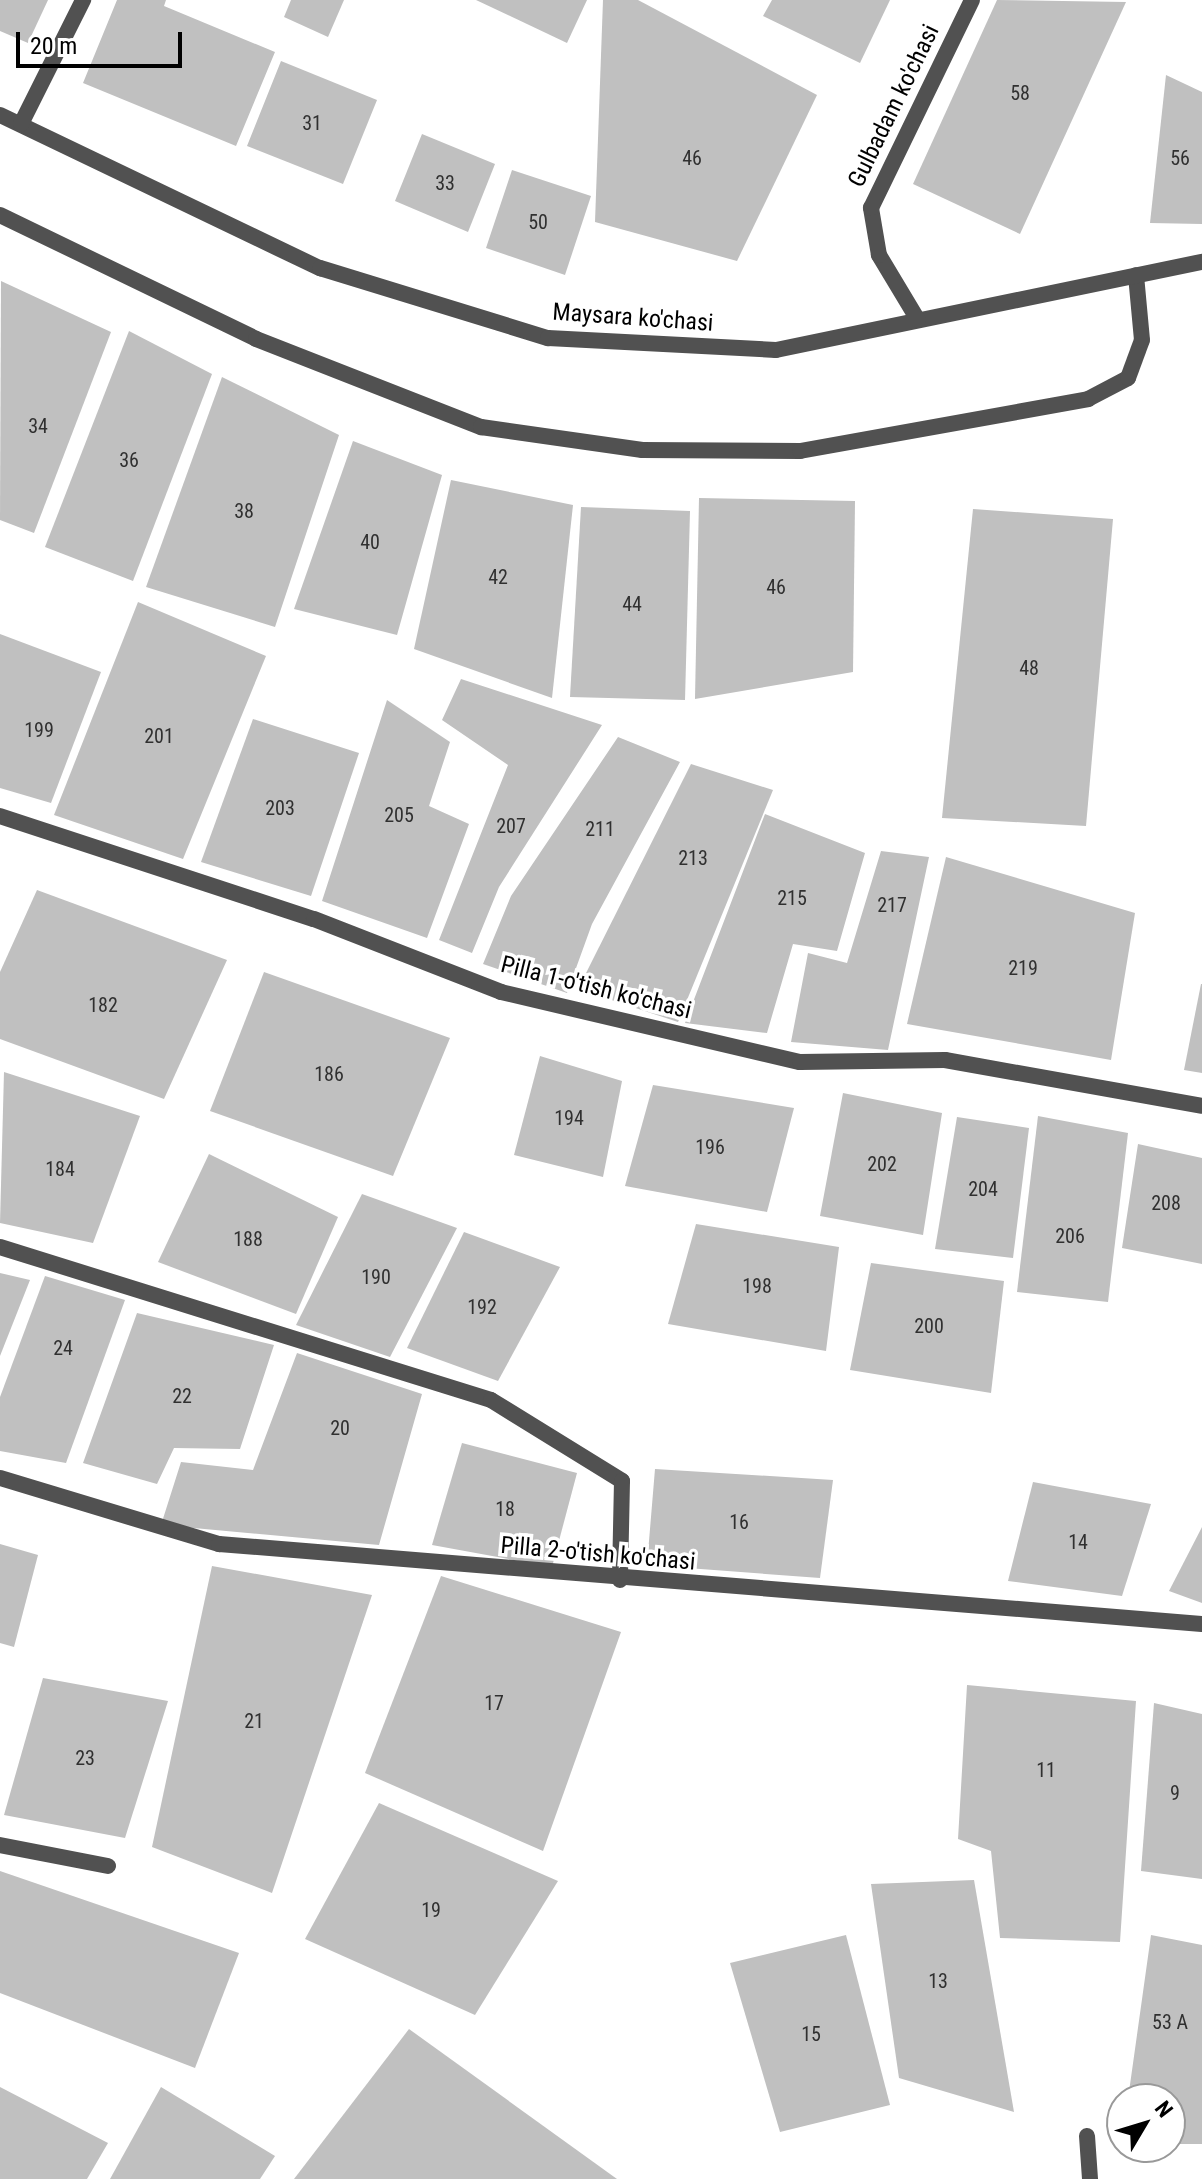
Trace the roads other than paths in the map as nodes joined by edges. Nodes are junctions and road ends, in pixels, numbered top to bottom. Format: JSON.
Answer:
{"nodes":[{"id":1,"x":83,"y":0,"type":"edge"},
{"id":2,"x":972,"y":0,"type":"edge"},
{"id":3,"x":0,"y":115,"type":"edge"},
{"id":4,"x":21,"y":124,"type":"junction"},
{"id":5,"x":0,"y":215,"type":"edge"},
{"id":6,"x":1202,"y":262,"type":"edge"},
{"id":7,"x":1136,"y":275,"type":"junction"},
{"id":8,"x":918,"y":320,"type":"junction"},
{"id":9,"x":0,"y":816,"type":"edge"},
{"id":10,"x":1202,"y":1106,"type":"edge"},
{"id":11,"x":0,"y":1247,"type":"edge"},
{"id":12,"x":0,"y":1478,"type":"edge"},
{"id":13,"x":620,"y":1580,"type":"junction"},
{"id":14,"x":1202,"y":1624,"type":"edge"},
{"id":15,"x":0,"y":1845,"type":"edge"},
{"id":16,"x":108,"y":1866,"type":"dead end"},
{"id":17,"x":1087,"y":2136,"type":"dead end"},
{"id":18,"x":1090,"y":2179,"type":"edge"}],
"edges":[{"from":1,"to":4,"type":"street"},
{"from":2,"to":8,"type":"street","name":"Gulbadam ko'chasi"},
{"from":3,"to":4,"type":"street","name":"Maysara ko'chasi"},
{"from":4,"to":8,"type":"street","name":"Maysara ko'chasi"},
{"from":5,"to":7,"type":"street"},
{"from":6,"to":7,"type":"street","name":"Maysara ko'chasi"},
{"from":7,"to":8,"type":"street","name":"Maysara ko'chasi"},
{"from":9,"to":10,"type":"street","name":"Pilla 1-o'tish ko'chasi"},
{"from":11,"to":13,"type":"street"},
{"from":12,"to":13,"type":"street","name":"Pilla 2-o'tish ko'chasi"},
{"from":13,"to":14,"type":"street","name":"Pilla 2-o'tish ko'chasi"},
{"from":15,"to":16,"type":"street"},
{"from":17,"to":18,"type":"street"}]}
